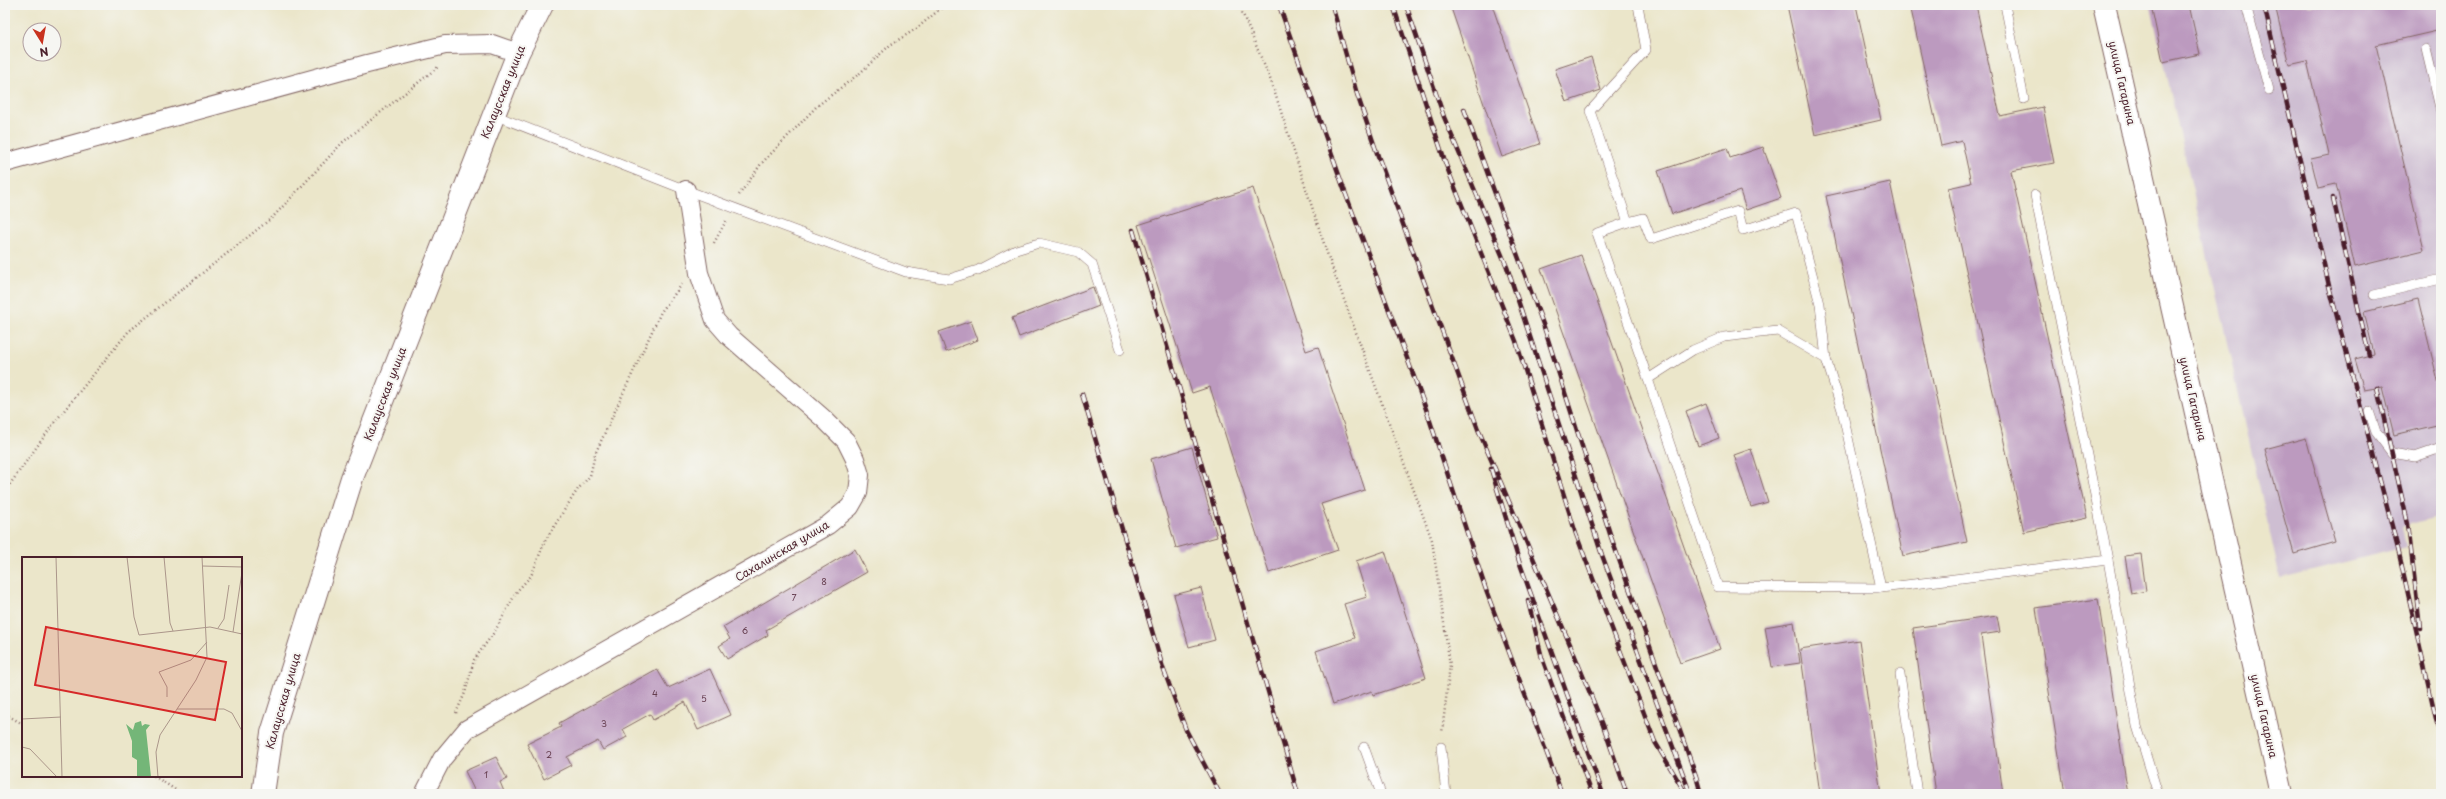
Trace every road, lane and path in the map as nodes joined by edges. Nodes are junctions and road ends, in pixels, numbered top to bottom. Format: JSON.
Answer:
{"nodes":[{"id":1,"x":542,"y":5,"type":"edge"},
{"id":2,"x":945,"y":5,"type":"edge"},
{"id":3,"x":1239,"y":5,"type":"edge"},
{"id":4,"x":1638,"y":5,"type":"edge"},
{"id":5,"x":2005,"y":5,"type":"edge"},
{"id":6,"x":2104,"y":5,"type":"edge"},
{"id":7,"x":2246,"y":5,"type":"edge"},
{"id":8,"x":467,"y":44,"type":"junction"},
{"id":9,"x":2426,"y":49,"type":"dead end"},
{"id":10,"x":518,"y":53,"type":"junction"},
{"id":11,"x":2269,"y":90,"type":"dead end"},
{"id":12,"x":2024,"y":99,"type":"dead end"},
{"id":13,"x":2441,"y":112,"type":"edge"},
{"id":14,"x":494,"y":115,"type":"junction"},
{"id":15,"x":5,"y":163,"type":"edge"},
{"id":16,"x":686,"y":190,"type":"junction"},
{"id":17,"x":2035,"y":195,"type":"dead end"},
{"id":18,"x":732,"y":206,"type":"junction"},
{"id":19,"x":1628,"y":222,"type":"junction"},
{"id":20,"x":698,"y":268,"type":"junction"},
{"id":21,"x":2441,"y":279,"type":"edge"},
{"id":22,"x":2374,"y":295,"type":"dead end"},
{"id":23,"x":1120,"y":350,"type":"dead end"},
{"id":24,"x":1826,"y":359,"type":"junction"},
{"id":25,"x":1648,"y":379,"type":"junction"},
{"id":26,"x":2369,"y":411,"type":"dead end"},
{"id":27,"x":2441,"y":448,"type":"edge"},
{"id":28,"x":5,"y":491,"type":"edge"},
{"id":29,"x":2108,"y":560,"type":"junction"},
{"id":30,"x":1881,"y":588,"type":"junction"},
{"id":31,"x":1900,"y":674,"type":"dead end"},
{"id":32,"x":5,"y":714,"type":"edge"},
{"id":33,"x":454,"y":717,"type":"dead end"},
{"id":34,"x":22,"y":723,"type":"edge"},
{"id":35,"x":1364,"y":747,"type":"dead end"},
{"id":36,"x":1441,"y":747,"type":"joint"},
{"id":37,"x":156,"y":777,"type":"edge"},
{"id":38,"x":182,"y":794,"type":"edge"},
{"id":39,"x":263,"y":794,"type":"edge"},
{"id":40,"x":424,"y":794,"type":"edge"},
{"id":41,"x":1381,"y":794,"type":"edge"},
{"id":42,"x":1446,"y":794,"type":"edge"},
{"id":43,"x":1917,"y":794,"type":"edge"},
{"id":44,"x":2158,"y":794,"type":"edge"},
{"id":45,"x":2282,"y":794,"type":"edge"}],
"edges":[{"from":1,"to":10,"type":"street","name":"Калаусская улица"},
{"from":2,"to":18,"type":"path"},
{"from":3,"to":36,"type":"path"},
{"from":4,"to":19,"type":"lane"},
{"from":5,"to":12,"type":"lane"},
{"from":6,"to":45,"type":"street","name":"улица Гагарина"},
{"from":7,"to":11,"type":"lane"},
{"from":8,"to":10,"type":"street"},
{"from":8,"to":15,"type":"street"},
{"from":8,"to":28,"type":"path"},
{"from":9,"to":13,"type":"lane"},
{"from":10,"to":14,"type":"street","name":"Калаусская улица"},
{"from":14,"to":16,"type":"lane"},
{"from":14,"to":39,"type":"street","name":"Калаусская улица"},
{"from":16,"to":18,"type":"lane"},
{"from":16,"to":20,"type":"street","name":"Сахалинская улица"},
{"from":17,"to":29,"type":"lane"},
{"from":18,"to":20,"type":"path"},
{"from":18,"to":23,"type":"lane"},
{"from":19,"to":24,"type":"lane"},
{"from":19,"to":25,"type":"lane"},
{"from":20,"to":33,"type":"path"},
{"from":20,"to":40,"type":"street","name":"Сахалинская улица"},
{"from":21,"to":22,"type":"lane"},
{"from":24,"to":25,"type":"lane"},
{"from":24,"to":30,"type":"lane"},
{"from":25,"to":30,"type":"lane"},
{"from":26,"to":27,"type":"lane"},
{"from":29,"to":30,"type":"lane"},
{"from":29,"to":44,"type":"lane"},
{"from":31,"to":43,"type":"lane"},
{"from":32,"to":34,"type":"path"},
{"from":35,"to":41,"type":"lane"},
{"from":36,"to":42,"type":"lane"},
{"from":37,"to":38,"type":"path"}]}
